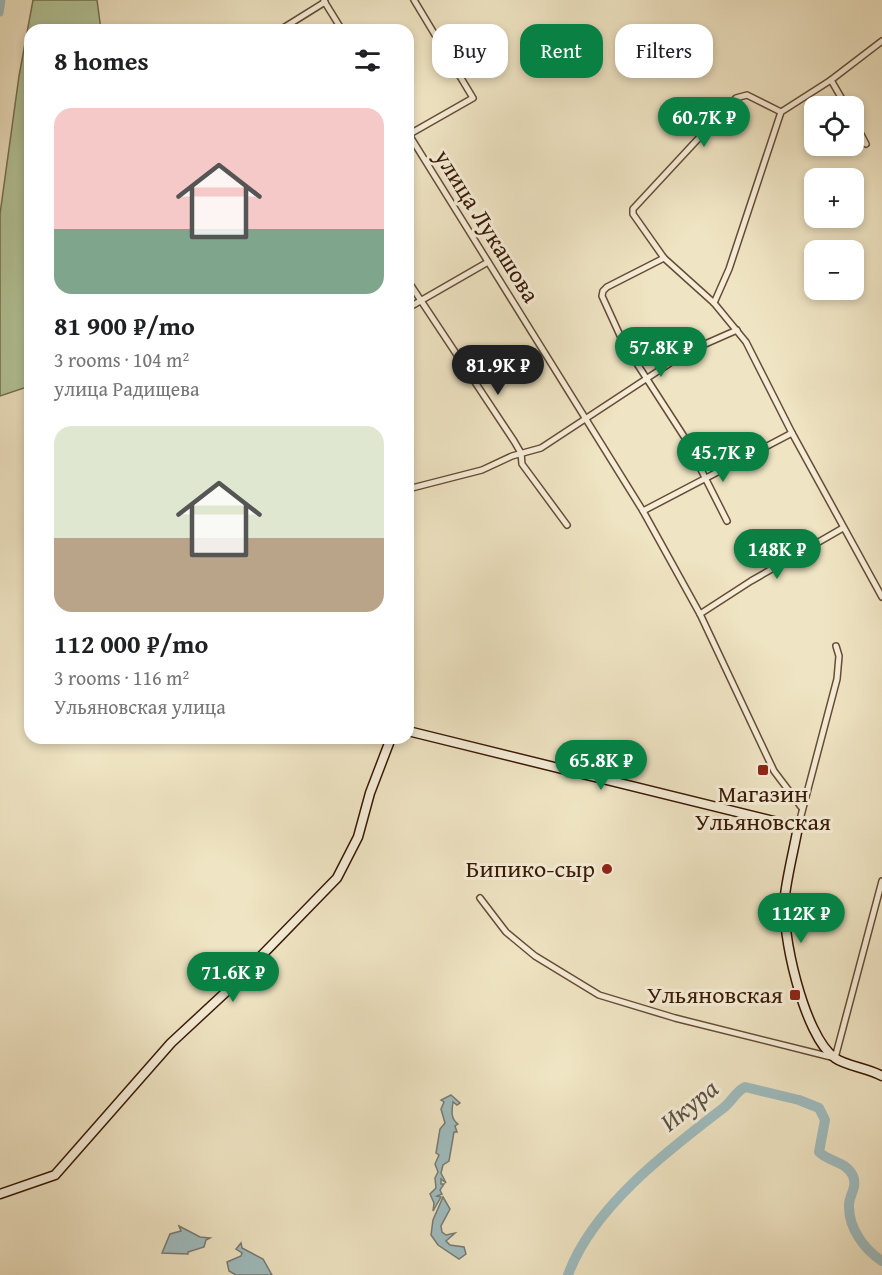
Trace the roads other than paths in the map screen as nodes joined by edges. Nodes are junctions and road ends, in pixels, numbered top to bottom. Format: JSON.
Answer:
{"nodes":[{"id":1,"x":414,"y":0,"type":"edge"},
{"id":2,"x":324,"y":1,"type":"edge"},
{"id":3,"x":289,"y":24,"type":"edge"},
{"id":4,"x":338,"y":24,"type":"edge"},
{"id":5,"x":882,"y":41,"type":"edge"},
{"id":6,"x":831,"y":80,"type":"junction"},
{"id":7,"x":840,"y":96,"type":"edge"},
{"id":8,"x":781,"y":112,"type":"junction"},
{"id":9,"x":414,"y":131,"type":"edge"},
{"id":10,"x":864,"y":140,"type":"edge"},
{"id":11,"x":414,"y":144,"type":"edge"},
{"id":12,"x":866,"y":144,"type":"dead end"},
{"id":13,"x":664,"y":258,"type":"junction"},
{"id":14,"x":488,"y":262,"type":"junction"},
{"id":15,"x":414,"y":290,"type":"edge"},
{"id":16,"x":421,"y":300,"type":"junction"},
{"id":17,"x":714,"y":303,"type":"junction"},
{"id":18,"x":414,"y":304,"type":"edge"},
{"id":19,"x":737,"y":330,"type":"junction"},
{"id":20,"x":647,"y":377,"type":"junction"},
{"id":21,"x":586,"y":419,"type":"junction"},
{"id":22,"x":792,"y":433,"type":"junction"},
{"id":23,"x":521,"y":453,"type":"junction"},
{"id":24,"x":705,"y":480,"type":"junction"},
{"id":25,"x":414,"y":487,"type":"edge"},
{"id":26,"x":643,"y":512,"type":"junction"},
{"id":27,"x":727,"y":521,"type":"dead end"},
{"id":28,"x":567,"y":525,"type":"dead end"},
{"id":29,"x":843,"y":528,"type":"junction"},
{"id":30,"x":882,"y":597,"type":"edge"},
{"id":31,"x":700,"y":614,"type":"junction"},
{"id":32,"x":836,"y":646,"type":"dead end"},
{"id":33,"x":414,"y":732,"type":"edge"},
{"id":34,"x":389,"y":744,"type":"edge"},
{"id":35,"x":802,"y":808,"type":"junction"},
{"id":36,"x":798,"y":827,"type":"junction"},
{"id":37,"x":882,"y":881,"type":"edge"},
{"id":38,"x":480,"y":898,"type":"dead end"},
{"id":39,"x":835,"y":1058,"type":"junction"},
{"id":40,"x":882,"y":1076,"type":"edge"},
{"id":41,"x":0,"y":1194,"type":"edge"}],
"edges":[{"from":1,"to":9,"type":"street"},
{"from":2,"to":3,"type":"street"},
{"from":2,"to":4,"type":"street"},
{"from":5,"to":6,"type":"street"},
{"from":6,"to":7,"type":"street"},
{"from":6,"to":8,"type":"street"},
{"from":8,"to":13,"type":"street"},
{"from":8,"to":17,"type":"street"},
{"from":10,"to":12,"type":"street"},
{"from":11,"to":14,"type":"street","name":"улица Лукашова"},
{"from":13,"to":17,"type":"street"},
{"from":13,"to":20,"type":"street"},
{"from":14,"to":16,"type":"street"},
{"from":14,"to":21,"type":"street","name":"улица Лукашова"},
{"from":15,"to":16,"type":"street"},
{"from":16,"to":18,"type":"street"},
{"from":16,"to":23,"type":"street"},
{"from":17,"to":19,"type":"street"},
{"from":19,"to":20,"type":"street"},
{"from":19,"to":22,"type":"street"},
{"from":20,"to":21,"type":"street"},
{"from":20,"to":24,"type":"street"},
{"from":21,"to":23,"type":"street"},
{"from":21,"to":26,"type":"street","name":"улица Лукашова"},
{"from":22,"to":24,"type":"street"},
{"from":22,"to":29,"type":"street"},
{"from":23,"to":25,"type":"street"},
{"from":23,"to":28,"type":"street"},
{"from":24,"to":26,"type":"street"},
{"from":24,"to":27,"type":"street"},
{"from":26,"to":31,"type":"street","name":"улица Лукашова"},
{"from":29,"to":30,"type":"street"},
{"from":29,"to":31,"type":"street"},
{"from":31,"to":35,"type":"street","name":"улица Лукашова"},
{"from":32,"to":35,"type":"street"},
{"from":33,"to":36,"type":"street"},
{"from":34,"to":41,"type":"street"},
{"from":35,"to":36,"type":"street"},
{"from":36,"to":39,"type":"street"},
{"from":37,"to":39,"type":"street"},
{"from":38,"to":39,"type":"street"},
{"from":39,"to":40,"type":"street"}]}
